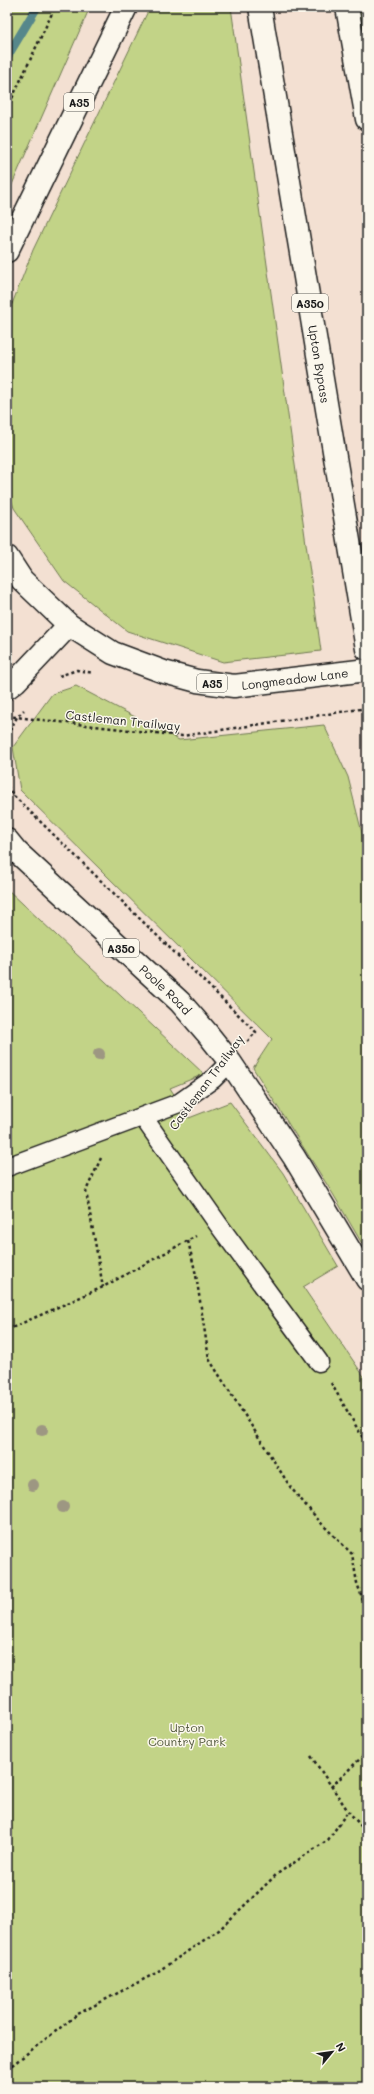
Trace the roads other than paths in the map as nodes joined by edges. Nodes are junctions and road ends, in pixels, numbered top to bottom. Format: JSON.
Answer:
{"nodes":[{"id":1,"x":126,"y":7,"type":"edge"},
{"id":2,"x":260,"y":7,"type":"edge"},
{"id":3,"x":347,"y":7,"type":"edge"},
{"id":4,"x":367,"y":119,"type":"edge"},
{"id":5,"x":7,"y":251,"type":"edge"},
{"id":6,"x":7,"y":557,"type":"edge"},
{"id":7,"x":69,"y":625,"type":"junction"},
{"id":8,"x":367,"y":649,"type":"edge"},
{"id":9,"x":367,"y":670,"type":"edge"},
{"id":10,"x":7,"y":688,"type":"edge"},
{"id":11,"x":7,"y":840,"type":"edge"},
{"id":12,"x":230,"y":1062,"type":"junction"},
{"id":13,"x":143,"y":1117,"type":"junction"},
{"id":14,"x":7,"y":1167,"type":"edge"},
{"id":15,"x":367,"y":1279,"type":"edge"},
{"id":16,"x":319,"y":1362,"type":"road end"}],
"edges":[{"from":1,"to":5,"type":"highway","number":"A35"},
{"from":2,"to":8,"type":"highway","name":"Upton Bypass","number":"A350"},
{"from":3,"to":4,"type":"highway"},
{"from":6,"to":7,"type":"highway","number":"A35"},
{"from":7,"to":9,"type":"highway","name":"Longmeadow Lane","number":"A35"},
{"from":7,"to":10,"type":"highway"},
{"from":11,"to":12,"type":"highway","name":"Poole Road","number":"A350"},
{"from":12,"to":13,"type":"lane"},
{"from":12,"to":15,"type":"highway","number":"A350"},
{"from":13,"to":14,"type":"lane"},
{"from":13,"to":16,"type":"lane"}]}
